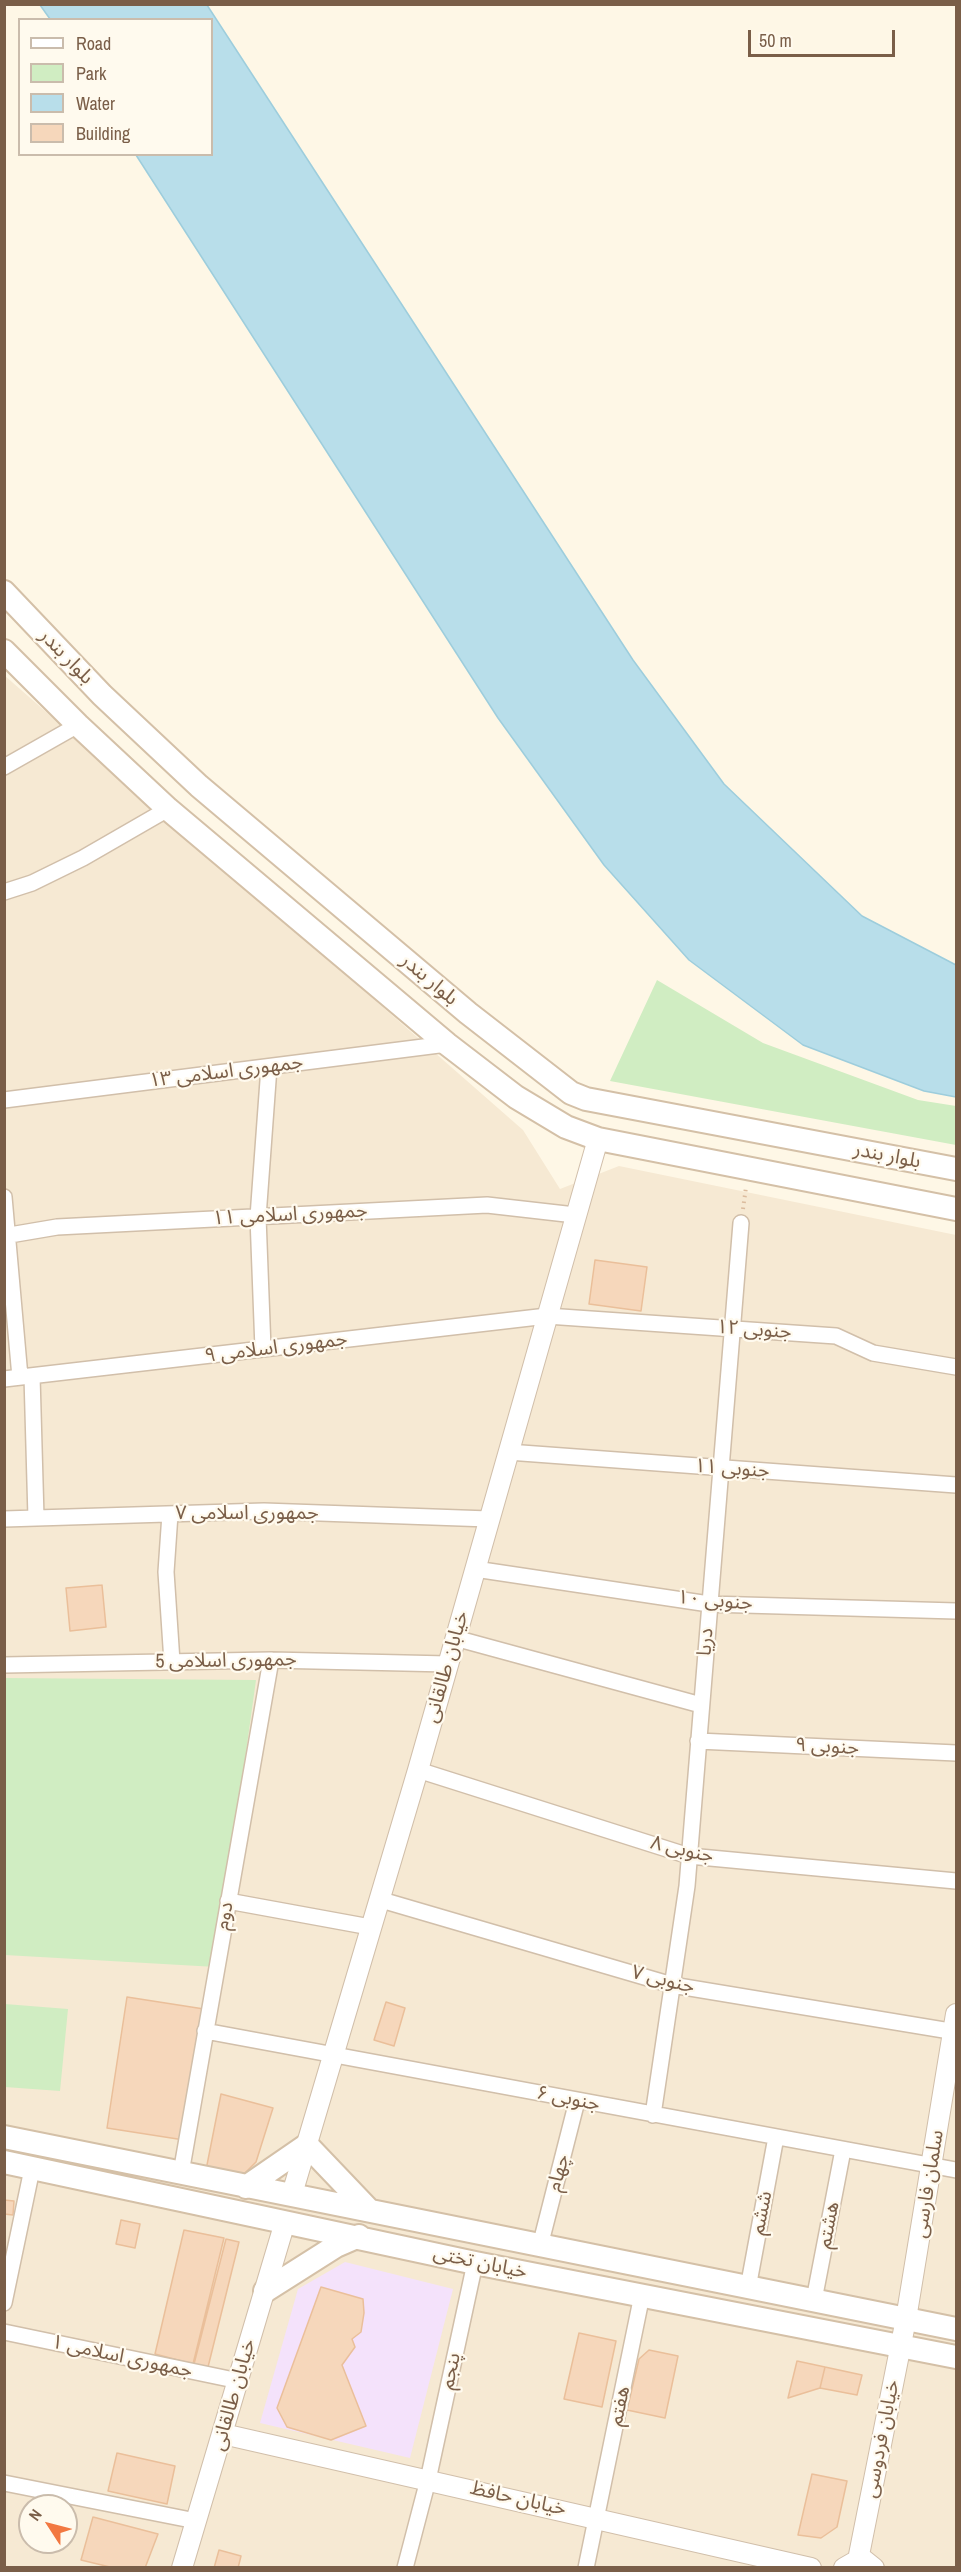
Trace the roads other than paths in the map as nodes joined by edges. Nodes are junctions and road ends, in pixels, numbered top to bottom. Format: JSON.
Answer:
{"nodes":[{"id":1,"x":4,"y":592,"type":"edge"},
{"id":2,"x":4,"y":651,"type":"edge"},
{"id":3,"x":78,"y":725,"type":"junction"},
{"id":4,"x":4,"y":767,"type":"edge"},
{"id":5,"x":168,"y":809,"type":"junction"},
{"id":6,"x":4,"y":892,"type":"edge"},
{"id":7,"x":447,"y":1044,"type":"junction"},
{"id":8,"x":269,"y":1067,"type":"junction"},
{"id":9,"x":4,"y":1100,"type":"edge"},
{"id":10,"x":598,"y":1139,"type":"junction"},
{"id":11,"x":957,"y":1169,"type":"edge"},
{"id":12,"x":4,"y":1197,"type":"edge"},
{"id":13,"x":957,"y":1209,"type":"edge"},
{"id":14,"x":575,"y":1215,"type":"junction"},
{"id":15,"x":258,"y":1217,"type":"junction"},
{"id":16,"x":741,"y":1223,"type":"road end"},
{"id":17,"x":6,"y":1235,"type":"edge"},
{"id":18,"x":547,"y":1316,"type":"junction"},
{"id":19,"x":734,"y":1329,"type":"junction"},
{"id":20,"x":263,"y":1349,"type":"junction"},
{"id":21,"x":957,"y":1366,"type":"edge"},
{"id":22,"x":26,"y":1376,"type":"junction"},
{"id":23,"x":4,"y":1379,"type":"edge"},
{"id":24,"x":508,"y":1452,"type":"junction"},
{"id":25,"x":721,"y":1468,"type":"junction"},
{"id":26,"x":957,"y":1485,"type":"edge"},
{"id":27,"x":170,"y":1514,"type":"junction"},
{"id":28,"x":36,"y":1518,"type":"junction"},
{"id":29,"x":4,"y":1519,"type":"edge"},
{"id":30,"x":489,"y":1519,"type":"junction"},
{"id":31,"x":475,"y":1569,"type":"junction"},
{"id":32,"x":709,"y":1604,"type":"junction"},
{"id":33,"x":957,"y":1611,"type":"edge"},
{"id":34,"x":455,"y":1638,"type":"junction"},
{"id":35,"x":271,"y":1660,"type":"junction"},
{"id":36,"x":172,"y":1662,"type":"junction"},
{"id":37,"x":448,"y":1664,"type":"junction"},
{"id":38,"x":4,"y":1665,"type":"edge"},
{"id":39,"x":701,"y":1705,"type":"junction"},
{"id":40,"x":698,"y":1741,"type":"junction"},
{"id":41,"x":957,"y":1753,"type":"edge"},
{"id":42,"x":418,"y":1770,"type":"junction"},
{"id":43,"x":689,"y":1856,"type":"junction"},
{"id":44,"x":957,"y":1881,"type":"edge"},
{"id":45,"x":378,"y":1899,"type":"junction"},
{"id":46,"x":228,"y":1901,"type":"junction"},
{"id":47,"x":370,"y":1927,"type":"junction"},
{"id":48,"x":672,"y":1985,"type":"junction"},
{"id":49,"x":956,"y":2026,"type":"edge"},
{"id":50,"x":205,"y":2031,"type":"junction"},
{"id":51,"x":332,"y":2055,"type":"junction"},
{"id":52,"x":578,"y":2101,"type":"junction"},
{"id":53,"x":653,"y":2115,"type":"junction"},
{"id":54,"x":4,"y":2137,"type":"edge"},
{"id":55,"x":776,"y":2137,"type":"junction"},
{"id":56,"x":307,"y":2145,"type":"junction"},
{"id":57,"x":843,"y":2150,"type":"junction"},
{"id":58,"x":4,"y":2162,"type":"edge"},
{"id":59,"x":932,"y":2166,"type":"junction"},
{"id":60,"x":32,"y":2169,"type":"junction"},
{"id":61,"x":957,"y":2170,"type":"edge"},
{"id":62,"x":181,"y":2173,"type":"junction"},
{"id":63,"x":246,"y":2187,"type":"junction"},
{"id":64,"x":292,"y":2194,"type":"junction"},
{"id":65,"x":368,"y":2209,"type":"junction"},
{"id":66,"x":285,"y":2222,"type":"junction"},
{"id":67,"x":359,"y":2236,"type":"junction"},
{"id":68,"x":540,"y":2246,"type":"junction"},
{"id":69,"x":475,"y":2263,"type":"junction"},
{"id":70,"x":748,"y":2288,"type":"junction"},
{"id":71,"x":265,"y":2291,"type":"junction"},
{"id":72,"x":642,"y":2295,"type":"junction"},
{"id":73,"x":814,"y":2300,"type":"junction"},
{"id":74,"x":4,"y":2303,"type":"edge"},
{"id":75,"x":906,"y":2319,"type":"junction"},
{"id":76,"x":957,"y":2329,"type":"edge"},
{"id":77,"x":4,"y":2332,"type":"edge"},
{"id":78,"x":900,"y":2346,"type":"junction"},
{"id":79,"x":957,"y":2356,"type":"edge"},
{"id":80,"x":239,"y":2381,"type":"junction"},
{"id":81,"x":223,"y":2434,"type":"junction"},
{"id":82,"x":428,"y":2480,"type":"junction"},
{"id":83,"x":4,"y":2483,"type":"edge"},
{"id":84,"x":597,"y":2517,"type":"junction"},
{"id":85,"x":196,"y":2521,"type":"junction"},
{"id":86,"x":858,"y":2565,"type":"edge"},
{"id":87,"x":182,"y":2568,"type":"edge"},
{"id":88,"x":405,"y":2568,"type":"edge"},
{"id":89,"x":585,"y":2568,"type":"edge"},
{"id":90,"x":812,"y":2568,"type":"edge"}],
"edges":[{"from":1,"to":11,"type":"main road","name":"بلوار بندر"},
{"from":2,"to":3,"type":"main road","name":"بلوار بندر"},
{"from":3,"to":4,"type":"street"},
{"from":3,"to":5,"type":"main road","name":"بلوار بندر"},
{"from":5,"to":6,"type":"street"},
{"from":5,"to":7,"type":"main road","name":"بلوار بندر"},
{"from":7,"to":8,"type":"street","name":"جمهوری اسلامی ۱۳"},
{"from":7,"to":10,"type":"main road","name":"بلوار بندر"},
{"from":8,"to":9,"type":"street","name":"جمهوری اسلامی ۱۳"},
{"from":8,"to":15,"type":"street"},
{"from":10,"to":13,"type":"main road","name":"بلوار بندر"},
{"from":10,"to":14,"type":"street","name":"خیابان طالقانی"},
{"from":12,"to":17,"type":"street"},
{"from":14,"to":15,"type":"street","name":"جمهوری اسلامی ۱۱"},
{"from":14,"to":18,"type":"street","name":"خیابان طالقانی"},
{"from":15,"to":17,"type":"street","name":"جمهوری اسلامی ۱۱"},
{"from":15,"to":20,"type":"street"},
{"from":16,"to":19,"type":"street","name":"دریا"},
{"from":17,"to":22,"type":"street"},
{"from":18,"to":19,"type":"street","name":"۱۲ جنوبی"},
{"from":18,"to":20,"type":"street","name":"جمهوری اسلامی ۹"},
{"from":18,"to":24,"type":"street","name":"خیابان طالقانی"},
{"from":19,"to":21,"type":"street","name":"۱۲ جنوبی"},
{"from":19,"to":25,"type":"street","name":"دریا"},
{"from":20,"to":22,"type":"street","name":"جمهوری اسلامی ۹"},
{"from":22,"to":23,"type":"street","name":"جمهوری اسلامی ۹"},
{"from":22,"to":28,"type":"street"},
{"from":24,"to":25,"type":"street","name":"۱۱ جنوبی"},
{"from":24,"to":30,"type":"street","name":"خیابان طالقانی"},
{"from":25,"to":26,"type":"street","name":"۱۱ جنوبی"},
{"from":25,"to":32,"type":"street","name":"دریا"},
{"from":27,"to":28,"type":"street","name":"جمهوری اسلامی ۷"},
{"from":27,"to":30,"type":"street","name":"جمهوری اسلامی ۷"},
{"from":27,"to":36,"type":"street"},
{"from":28,"to":29,"type":"street","name":"جمهوری اسلامی ۷"},
{"from":30,"to":31,"type":"street","name":"خیابان طالقانی"},
{"from":31,"to":32,"type":"street","name":"۱۰ جنوبی"},
{"from":31,"to":34,"type":"street","name":"خیابان طالقانی"},
{"from":32,"to":33,"type":"street","name":"۱۰ جنوبی"},
{"from":32,"to":39,"type":"street","name":"دریا"},
{"from":34,"to":37,"type":"street","name":"خیابان طالقانی"},
{"from":34,"to":39,"type":"street"},
{"from":35,"to":36,"type":"street","name":"جمهوری اسلامی 5"},
{"from":35,"to":37,"type":"street","name":"جمهوری اسلامی 5"},
{"from":35,"to":46,"type":"street","name":"دوم"},
{"from":36,"to":38,"type":"street","name":"جمهوری اسلامی 5"},
{"from":37,"to":42,"type":"street","name":"خیابان طالقانی"},
{"from":39,"to":40,"type":"street","name":"دریا"},
{"from":40,"to":41,"type":"street","name":"۹ جنوبی"},
{"from":40,"to":43,"type":"street","name":"دریا"},
{"from":42,"to":43,"type":"street","name":"۸ جنوبی"},
{"from":42,"to":45,"type":"street","name":"خیابان طالقانی"},
{"from":43,"to":44,"type":"street","name":"۸ جنوبی"},
{"from":43,"to":48,"type":"street","name":"دریا"},
{"from":45,"to":47,"type":"street","name":"خیابان طالقانی"},
{"from":45,"to":48,"type":"street","name":"۷ جنوبی"},
{"from":46,"to":47,"type":"street"},
{"from":46,"to":50,"type":"street","name":"دوم"},
{"from":47,"to":51,"type":"street","name":"خیابان طالقانی"},
{"from":48,"to":49,"type":"street","name":"۷ جنوبی"},
{"from":48,"to":53,"type":"street","name":"دریا"},
{"from":49,"to":59,"type":"street","name":"سلمان فارسی"},
{"from":50,"to":51,"type":"street","name":"۶ جنوبی"},
{"from":50,"to":62,"type":"street","name":"دوم"},
{"from":51,"to":52,"type":"street","name":"۶ جنوبی"},
{"from":51,"to":56,"type":"street","name":"خیابان طالقانی"},
{"from":52,"to":53,"type":"street","name":"۶ جنوبی"},
{"from":52,"to":68,"type":"street","name":"چهام"},
{"from":53,"to":55,"type":"street","name":"۶ جنوبی"},
{"from":54,"to":62,"type":"main road","name":"خیابان تختی"},
{"from":55,"to":57,"type":"street","name":"۶ جنوبی"},
{"from":55,"to":70,"type":"street","name":"ششم"},
{"from":56,"to":63,"type":"main road"},
{"from":56,"to":64,"type":"street","name":"خیابان طالقانی"},
{"from":56,"to":65,"type":"main road"},
{"from":57,"to":59,"type":"street","name":"۶ جنوبی"},
{"from":57,"to":73,"type":"street","name":"هشتم"},
{"from":58,"to":60,"type":"main road","name":"خیابان تختی"},
{"from":59,"to":61,"type":"street","name":"۶ جنوبی"},
{"from":59,"to":75,"type":"street","name":"سلمان فارسی"},
{"from":60,"to":66,"type":"main road","name":"خیابان تختی"},
{"from":60,"to":74,"type":"street"},
{"from":62,"to":63,"type":"main road","name":"خیابان تختی"},
{"from":63,"to":64,"type":"main road","name":"خیابان تختی"},
{"from":64,"to":65,"type":"main road","name":"خیابان تختی"},
{"from":64,"to":66,"type":"main road"},
{"from":65,"to":68,"type":"main road","name":"خیابان تختی"},
{"from":66,"to":67,"type":"main road","name":"خیابان تختی"},
{"from":66,"to":71,"type":"street","name":"خیابان طالقانی"},
{"from":67,"to":69,"type":"main road","name":"خیابان تختی"},
{"from":67,"to":71,"type":"main road"},
{"from":68,"to":70,"type":"main road","name":"خیابان تختی"},
{"from":69,"to":72,"type":"main road","name":"خیابان تختی"},
{"from":69,"to":82,"type":"street","name":"پنجم"},
{"from":70,"to":73,"type":"main road","name":"خیابان تختی"},
{"from":71,"to":80,"type":"street","name":"خیابان طالقانی"},
{"from":72,"to":78,"type":"main road","name":"خیابان تختی"},
{"from":72,"to":84,"type":"street","name":"هفتم"},
{"from":73,"to":75,"type":"main road","name":"خیابان تختی"},
{"from":75,"to":76,"type":"main road","name":"خیابان تختی"},
{"from":75,"to":78,"type":"street","name":"خیابان فردوسی"},
{"from":77,"to":80,"type":"street","name":"جمهوری اسلامی ۱"},
{"from":78,"to":79,"type":"main road","name":"خیابان تختی"},
{"from":78,"to":86,"type":"street","name":"خیابان فردوسی"},
{"from":80,"to":81,"type":"street","name":"خیابان طالقانی"},
{"from":81,"to":82,"type":"street","name":"خیابان حافظ"},
{"from":81,"to":85,"type":"street","name":"خیابان طالقانی"},
{"from":82,"to":84,"type":"street","name":"خیابان حافظ"},
{"from":82,"to":88,"type":"street","name":"پنجم"},
{"from":83,"to":85,"type":"street"},
{"from":84,"to":89,"type":"street","name":"هفتم"},
{"from":84,"to":90,"type":"street","name":"خیابان حافظ"},
{"from":85,"to":87,"type":"street","name":"خیابان طالقانی"}]}
